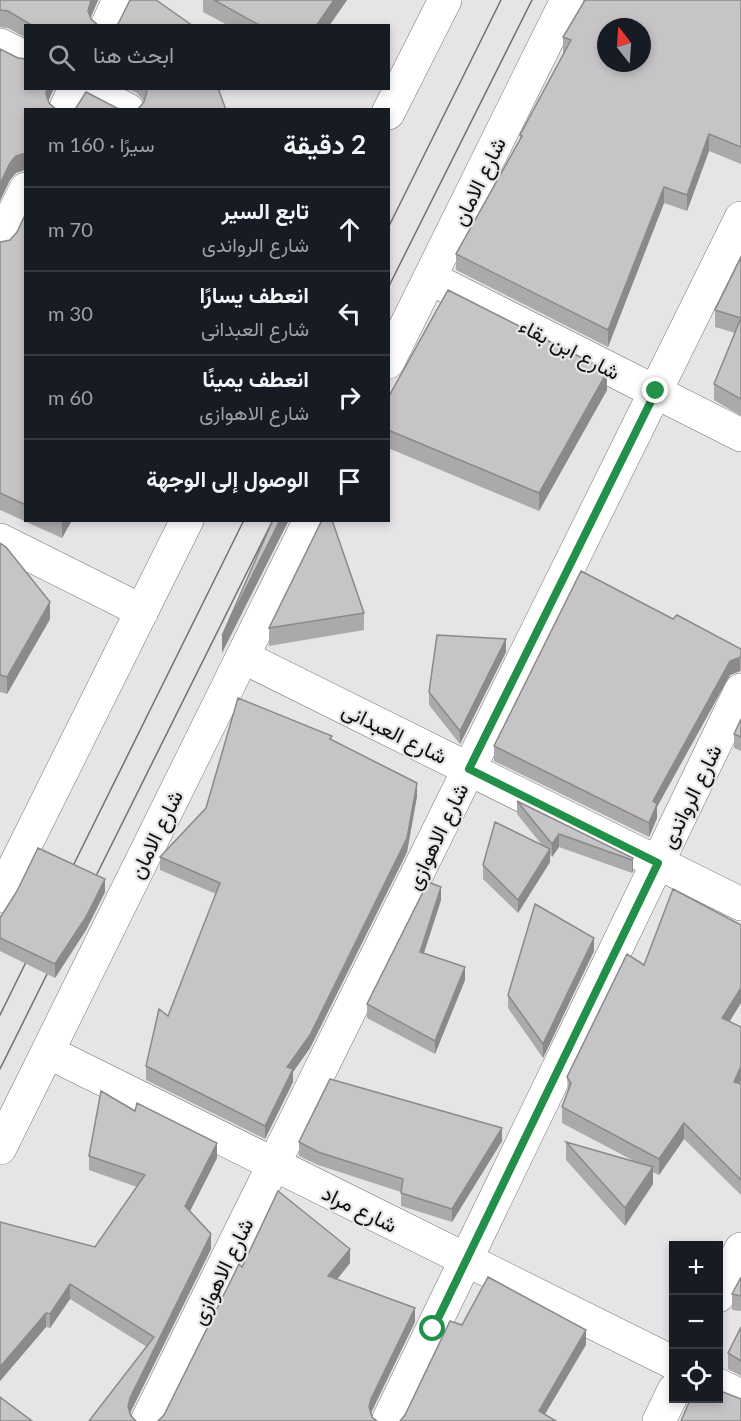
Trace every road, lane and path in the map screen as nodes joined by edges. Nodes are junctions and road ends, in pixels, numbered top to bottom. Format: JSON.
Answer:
{"nodes":[{"id":1,"x":119,"y":0,"type":"edge"},
{"id":2,"x":445,"y":0,"type":"edge"},
{"id":3,"x":567,"y":0,"type":"edge"},
{"id":4,"x":108,"y":24,"type":"edge"},
{"id":5,"x":0,"y":45,"type":"edge"},
{"id":6,"x":24,"y":57,"type":"edge"},
{"id":7,"x":74,"y":90,"type":"edge"},
{"id":8,"x":90,"y":90,"type":"edge"},
{"id":9,"x":66,"y":108,"type":"edge"},
{"id":10,"x":124,"y":108,"type":"edge"},
{"id":11,"x":390,"y":109,"type":"edge"},
{"id":12,"x":24,"y":193,"type":"edge"},
{"id":13,"x":741,"y":218,"type":"edge"},
{"id":14,"x":0,"y":241,"type":"edge"},
{"id":15,"x":430,"y":278,"type":"junction"},
{"id":16,"x":390,"y":358,"type":"edge"},
{"id":17,"x":656,"y":391,"type":"junction"},
{"id":18,"x":741,"y":435,"type":"edge"},
{"id":19,"x":186,"y":522,"type":"edge"},
{"id":20,"x":309,"y":522,"type":"edge"},
{"id":21,"x":0,"y":540,"type":"edge"},
{"id":22,"x":142,"y":611,"type":"junction"},
{"id":23,"x":243,"y":657,"type":"junction"},
{"id":24,"x":741,"y":690,"type":"edge"},
{"id":25,"x":469,"y":769,"type":"junction"},
{"id":26,"x":658,"y":863,"type":"junction"},
{"id":27,"x":0,"y":896,"type":"edge"},
{"id":28,"x":741,"y":904,"type":"edge"},
{"id":29,"x":48,"y":1052,"type":"junction"},
{"id":30,"x":0,"y":1148,"type":"edge"},
{"id":31,"x":273,"y":1165,"type":"junction"},
{"id":32,"x":741,"y":1249,"type":"edge"},
{"id":33,"x":466,"y":1260,"type":"junction"},
{"id":34,"x":718,"y":1295,"type":"edge"},
{"id":35,"x":669,"y":1361,"type":"edge"},
{"id":36,"x":723,"y":1387,"type":"edge"},
{"id":37,"x":741,"y":1396,"type":"edge"},
{"id":38,"x":669,"y":1400,"type":"edge"},
{"id":39,"x":147,"y":1421,"type":"edge"},
{"id":40,"x":388,"y":1421,"type":"edge"},
{"id":41,"x":659,"y":1421,"type":"edge"}],
"edges":[{"from":1,"to":4,"type":"street"},
{"from":2,"to":11,"type":"street"},
{"from":3,"to":15,"type":"street","name":"شارع الامان"},
{"from":5,"to":6,"type":"street"},
{"from":7,"to":9,"type":"street"},
{"from":8,"to":10,"type":"street"},
{"from":12,"to":14,"type":"street"},
{"from":13,"to":17,"type":"street","name":"شارع الاهوازى"},
{"from":15,"to":16,"type":"street","name":"شارع الامان"},
{"from":15,"to":17,"type":"street","name":"شارع ابن بقاء"},
{"from":17,"to":18,"type":"street","name":"شارع ابن بقاء"},
{"from":17,"to":25,"type":"street","name":"شارع الاهوازى"},
{"from":19,"to":22,"type":"street"},
{"from":20,"to":23,"type":"street","name":"شارع الامان"},
{"from":21,"to":22,"type":"street"},
{"from":22,"to":27,"type":"street"},
{"from":23,"to":25,"type":"street","name":"شارع العبدانى"},
{"from":23,"to":29,"type":"street","name":"شارع الامان"},
{"from":24,"to":26,"type":"street","name":"شارع الرواندى"},
{"from":25,"to":26,"type":"street","name":"شارع العبدانى"},
{"from":25,"to":31,"type":"street","name":"شارع الاهوازى"},
{"from":26,"to":28,"type":"street","name":"شارع العبدانى"},
{"from":26,"to":33,"type":"street","name":"شارع الرواندى"},
{"from":29,"to":30,"type":"street","name":"شارع الامان"},
{"from":29,"to":31,"type":"street","name":"شارع مراد"},
{"from":31,"to":33,"type":"street","name":"شارع مراد"},
{"from":31,"to":39,"type":"street","name":"شارع الاهوازى"},
{"from":32,"to":34,"type":"street"},
{"from":33,"to":35,"type":"street","name":"شارع مراد"},
{"from":33,"to":40,"type":"street","name":"شارع الرواندى"},
{"from":36,"to":37,"type":"street"},
{"from":38,"to":41,"type":"street"}]}
